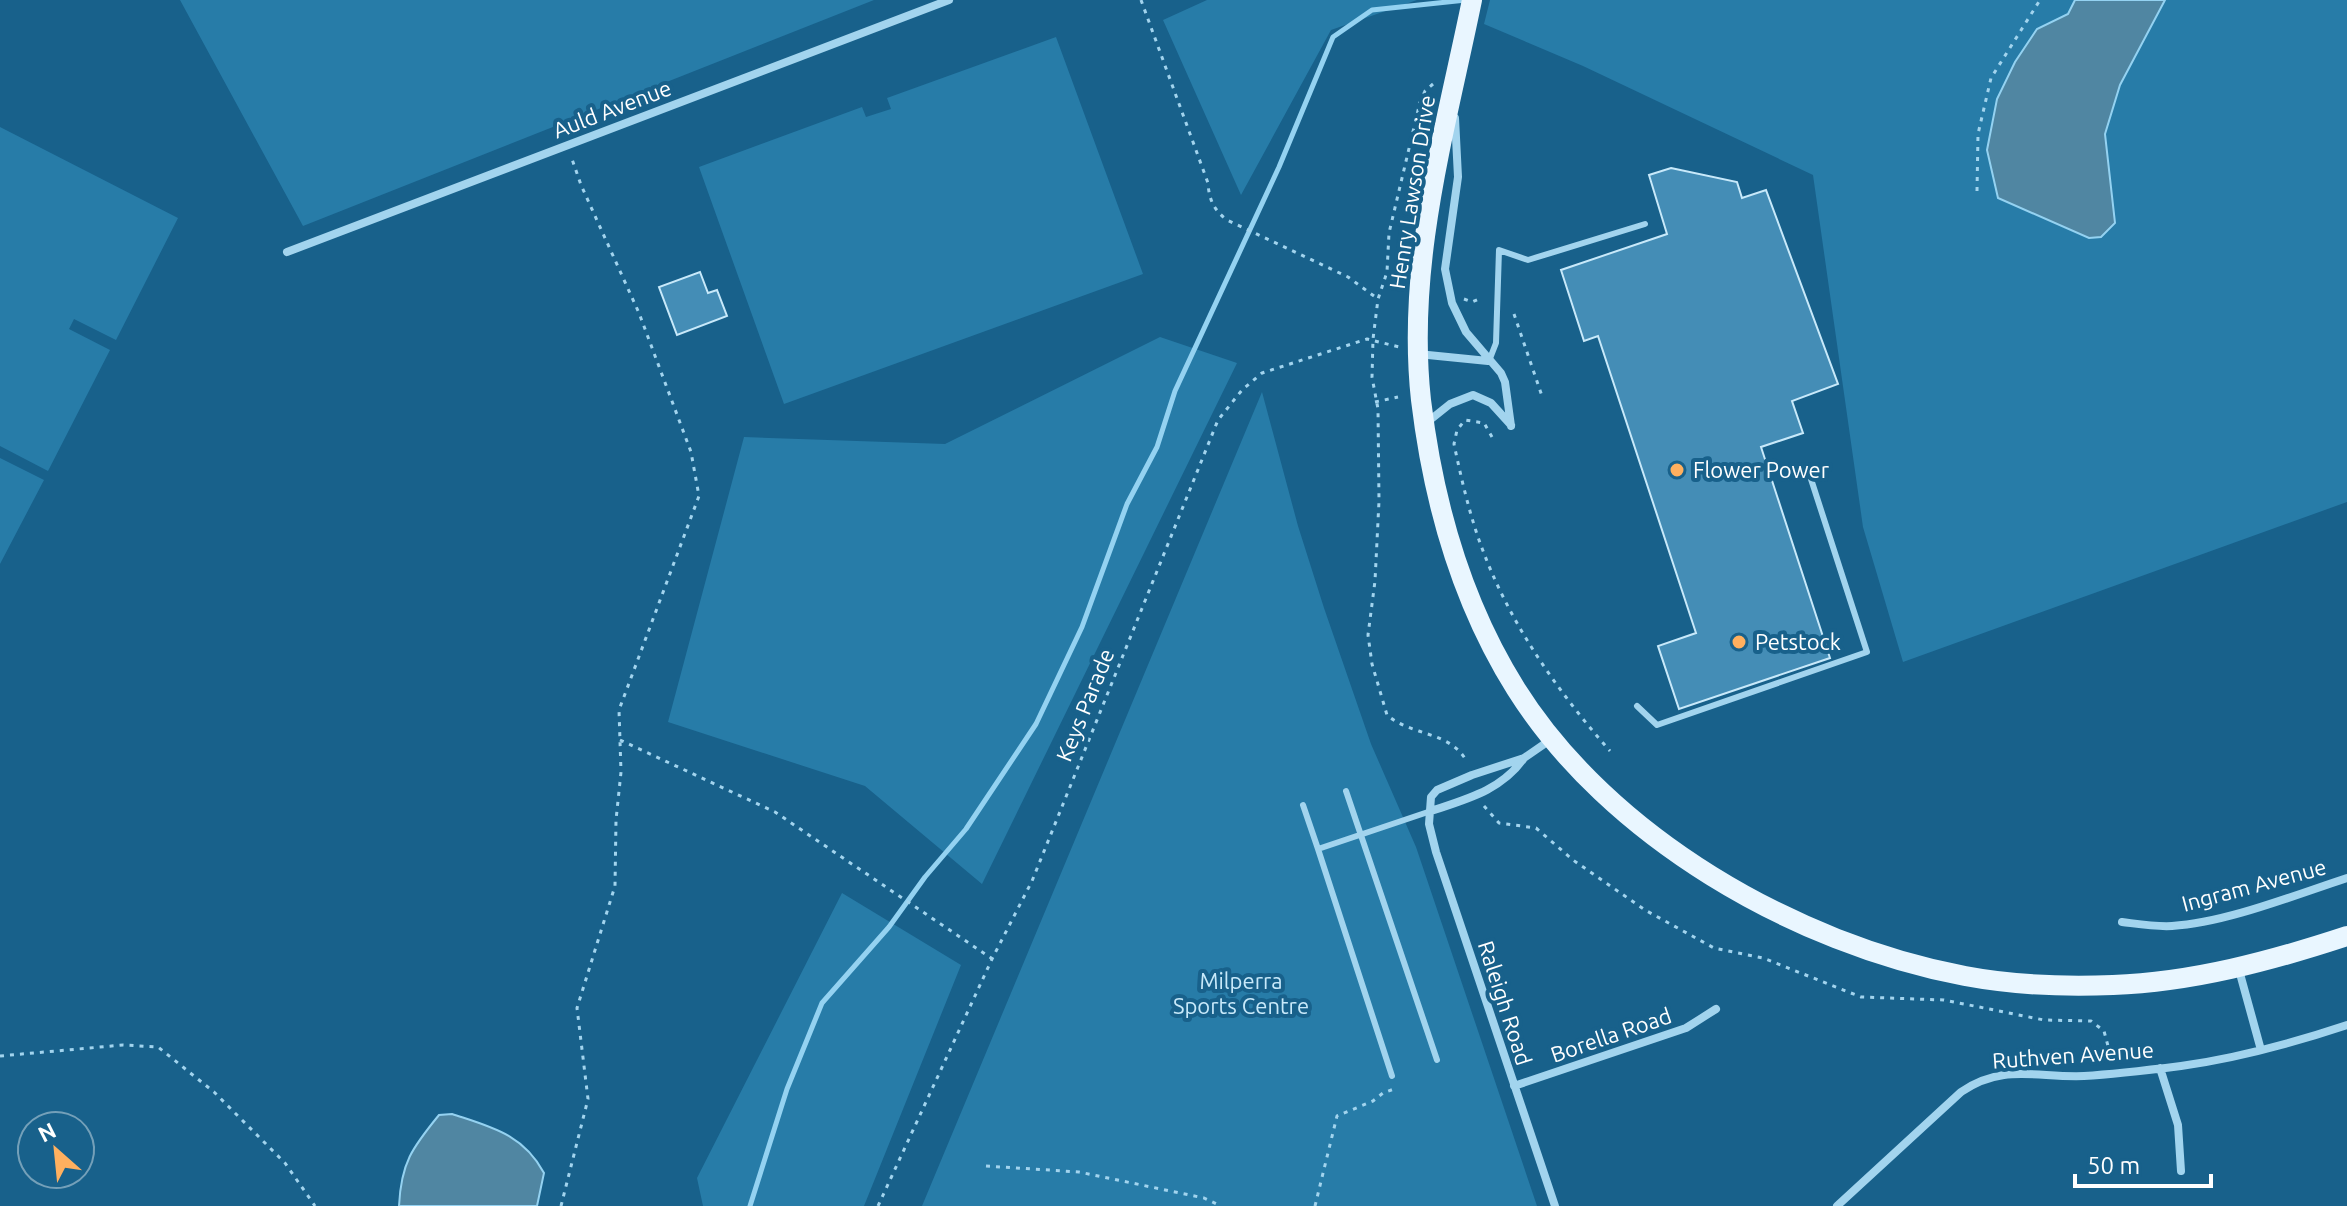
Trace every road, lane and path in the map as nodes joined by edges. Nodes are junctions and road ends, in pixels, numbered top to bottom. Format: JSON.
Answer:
{"nodes":[{"id":1,"x":949,"y":0,"type":"edge"},
{"id":2,"x":1141,"y":0,"type":"edge"},
{"id":3,"x":1472,"y":0,"type":"edge"},
{"id":4,"x":2040,"y":0,"type":"edge"},
{"id":5,"x":1446,"y":86,"type":"junction"},
{"id":6,"x":568,"y":145,"type":"junction"},
{"id":7,"x":1977,"y":191,"type":"dead end"},
{"id":8,"x":1645,"y":224,"type":"dead end"},
{"id":9,"x":287,"y":252,"type":"dead end"},
{"id":10,"x":1378,"y":299,"type":"junction"},
{"id":11,"x":1464,"y":299,"type":"dead end"},
{"id":12,"x":1479,"y":299,"type":"dead end"},
{"id":13,"x":1514,"y":314,"type":"dead end"},
{"id":14,"x":1373,"y":339,"type":"junction"},
{"id":15,"x":1418,"y":354,"type":"junction"},
{"id":16,"x":1489,"y":361,"type":"junction"},
{"id":17,"x":1398,"y":397,"type":"dead end"},
{"id":18,"x":1543,"y":399,"type":"dead end"},
{"id":19,"x":1375,"y":402,"type":"junction"},
{"id":20,"x":1425,"y":424,"type":"junction"},
{"id":21,"x":1492,"y":437,"type":"dead end"},
{"id":22,"x":1810,"y":476,"type":"dead end"},
{"id":23,"x":1637,"y":706,"type":"dead end"},
{"id":24,"x":1553,"y":738,"type":"junction"},
{"id":25,"x":620,"y":740,"type":"junction"},
{"id":26,"x":1610,"y":751,"type":"dead end"},
{"id":27,"x":1524,"y":758,"type":"junction"},
{"id":28,"x":1469,"y":768,"type":"dead end"},
{"id":29,"x":1346,"y":791,"type":"dead end"},
{"id":30,"x":1480,"y":801,"type":"dead end"},
{"id":31,"x":1303,"y":805,"type":"dead end"},
{"id":32,"x":1431,"y":811,"type":"junction"},
{"id":33,"x":1361,"y":834,"type":"junction"},
{"id":34,"x":1318,"y":849,"type":"junction"},
{"id":35,"x":2347,"y":878,"type":"edge"},
{"id":36,"x":2122,"y":922,"type":"dead end"},
{"id":37,"x":2347,"y":936,"type":"edge"},
{"id":38,"x":992,"y":959,"type":"junction"},
{"id":39,"x":2238,"y":968,"type":"junction"},
{"id":40,"x":1716,"y":1009,"type":"dead end"},
{"id":41,"x":2347,"y":1025,"type":"edge"},
{"id":42,"x":2261,"y":1050,"type":"junction"},
{"id":43,"x":0,"y":1056,"type":"edge"},
{"id":44,"x":1437,"y":1060,"type":"dead end"},
{"id":45,"x":2160,"y":1068,"type":"junction"},
{"id":46,"x":2114,"y":1073,"type":"junction"},
{"id":47,"x":1392,"y":1076,"type":"joint"},
{"id":48,"x":1514,"y":1086,"type":"junction"},
{"id":49,"x":986,"y":1166,"type":"dead end"},
{"id":50,"x":2181,"y":1171,"type":"dead end"},
{"id":51,"x":315,"y":1206,"type":"edge"},
{"id":52,"x":561,"y":1206,"type":"edge"},
{"id":53,"x":878,"y":1206,"type":"edge"},
{"id":54,"x":1221,"y":1206,"type":"edge"},
{"id":55,"x":1315,"y":1206,"type":"edge"},
{"id":56,"x":1555,"y":1206,"type":"edge"},
{"id":57,"x":1837,"y":1206,"type":"edge"}],
"edges":[{"from":1,"to":6,"type":"street","name":"Auld Avenue"},
{"from":2,"to":10,"type":"path"},
{"from":3,"to":5,"type":"main road","name":"Henry Lawson Drive"},
{"from":4,"to":7,"type":"path"},
{"from":5,"to":10,"type":"path"},
{"from":5,"to":15,"type":"main road","name":"Henry Lawson Drive"},
{"from":5,"to":16,"type":"street"},
{"from":6,"to":9,"type":"street","name":"Auld Avenue"},
{"from":6,"to":25,"type":"path"},
{"from":8,"to":16,"type":"lane"},
{"from":10,"to":14,"type":"path"},
{"from":11,"to":12,"type":"path"},
{"from":13,"to":18,"type":"path"},
{"from":14,"to":15,"type":"path"},
{"from":14,"to":19,"type":"path"},
{"from":14,"to":38,"type":"path","name":"Keys Parade"},
{"from":15,"to":16,"type":"street"},
{"from":15,"to":20,"type":"main road","name":"Henry Lawson Drive"},
{"from":16,"to":20,"type":"street"},
{"from":17,"to":19,"type":"path"},
{"from":19,"to":28,"type":"path"},
{"from":20,"to":24,"type":"main road","name":"Henry Lawson Drive"},
{"from":21,"to":26,"type":"path"},
{"from":22,"to":23,"type":"lane"},
{"from":24,"to":27,"type":"street"},
{"from":24,"to":39,"type":"main road","name":"Henry Lawson Drive"},
{"from":25,"to":38,"type":"path"},
{"from":25,"to":52,"type":"path"},
{"from":27,"to":32,"type":"street"},
{"from":27,"to":32,"type":"street"},
{"from":29,"to":33,"type":"lane"},
{"from":30,"to":46,"type":"path"},
{"from":31,"to":34,"type":"lane"},
{"from":32,"to":33,"type":"lane"},
{"from":32,"to":48,"type":"street","name":"Raleigh Road"},
{"from":33,"to":34,"type":"lane"},
{"from":33,"to":44,"type":"lane"},
{"from":34,"to":47,"type":"lane"},
{"from":35,"to":36,"type":"street","name":"Ingram Avenue"},
{"from":37,"to":39,"type":"main road","name":"Henry Lawson Drive"},
{"from":38,"to":53,"type":"path","name":"Keys Parade"},
{"from":39,"to":42,"type":"street"},
{"from":40,"to":48,"type":"street","name":"Borella Road"},
{"from":41,"to":42,"type":"street","name":"Ruthven Avenue"},
{"from":42,"to":45,"type":"street","name":"Ruthven Avenue"},
{"from":43,"to":51,"type":"path"},
{"from":45,"to":46,"type":"street","name":"Ruthven Avenue"},
{"from":45,"to":50,"type":"street"},
{"from":46,"to":57,"type":"street","name":"Ruthven Avenue"},
{"from":47,"to":55,"type":"path"},
{"from":48,"to":56,"type":"street","name":"Raleigh Road"},
{"from":49,"to":54,"type":"path"}]}
